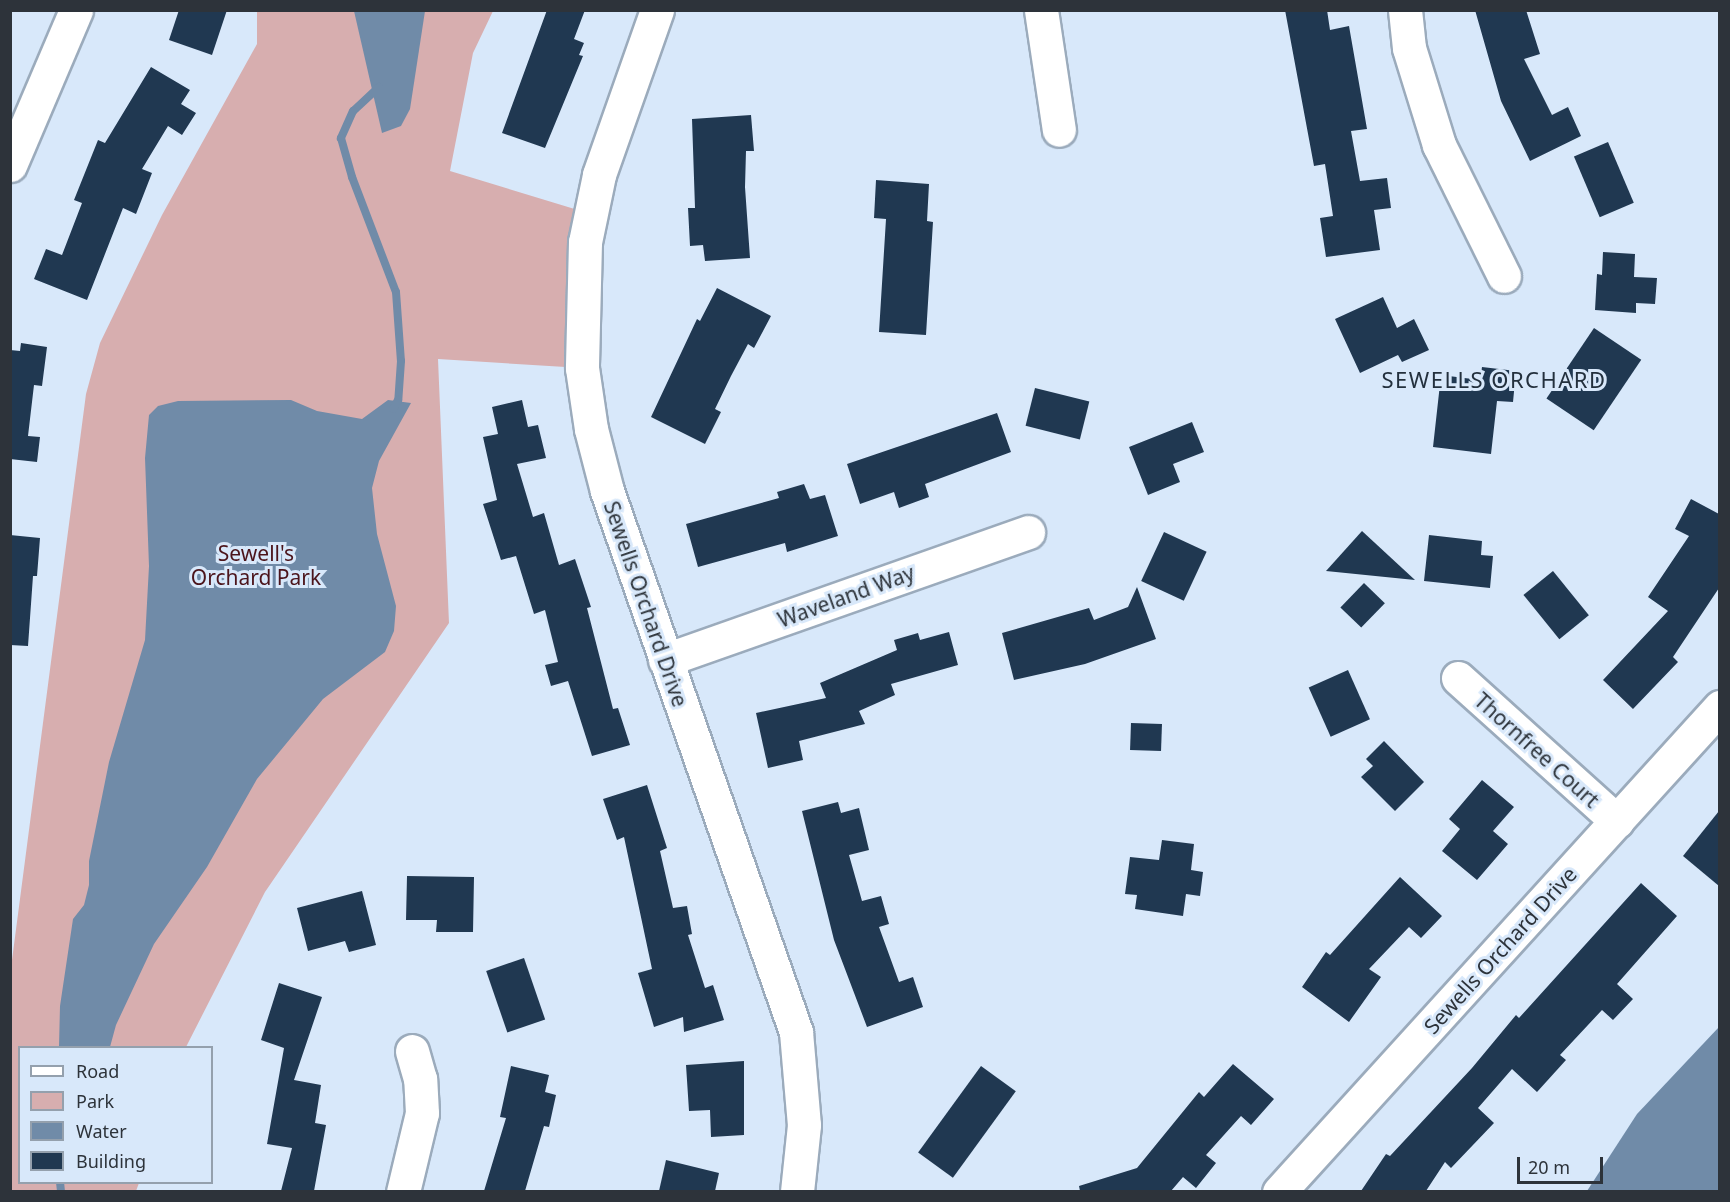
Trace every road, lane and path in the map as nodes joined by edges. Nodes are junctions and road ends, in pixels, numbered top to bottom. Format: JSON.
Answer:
{"nodes":[{"id":1,"x":76,"y":10,"type":"edge"},
{"id":2,"x":657,"y":10,"type":"edge"},
{"id":3,"x":1041,"y":10,"type":"edge"},
{"id":4,"x":1405,"y":10,"type":"edge"},
{"id":5,"x":1059,"y":130,"type":"dead end"},
{"id":6,"x":10,"y":165,"type":"edge"},
{"id":7,"x":1504,"y":276,"type":"dead end"},
{"id":8,"x":1028,"y":532,"type":"dead end"},
{"id":9,"x":665,"y":660,"type":"junction"},
{"id":10,"x":1458,"y":678,"type":"dead end"},
{"id":11,"x":1719,"y":707,"type":"edge"},
{"id":12,"x":1617,"y":822,"type":"junction"},
{"id":13,"x":411,"y":1051,"type":"dead end"},
{"id":14,"x":403,"y":1191,"type":"edge"},
{"id":15,"x":797,"y":1191,"type":"edge"},
{"id":16,"x":1279,"y":1191,"type":"edge"}],
"edges":[{"from":1,"to":6,"type":"street"},
{"from":2,"to":9,"type":"street","name":"Sewells Orchard Drive"},
{"from":3,"to":5,"type":"street"},
{"from":4,"to":7,"type":"street"},
{"from":8,"to":9,"type":"street","name":"Waveland Way"},
{"from":9,"to":15,"type":"street","name":"Sewells Orchard Drive"},
{"from":10,"to":12,"type":"street","name":"Thornfree Court"},
{"from":11,"to":12,"type":"street","name":"Sewells Orchard Drive"},
{"from":12,"to":16,"type":"street","name":"Sewells Orchard Drive"},
{"from":13,"to":14,"type":"street"}]}
